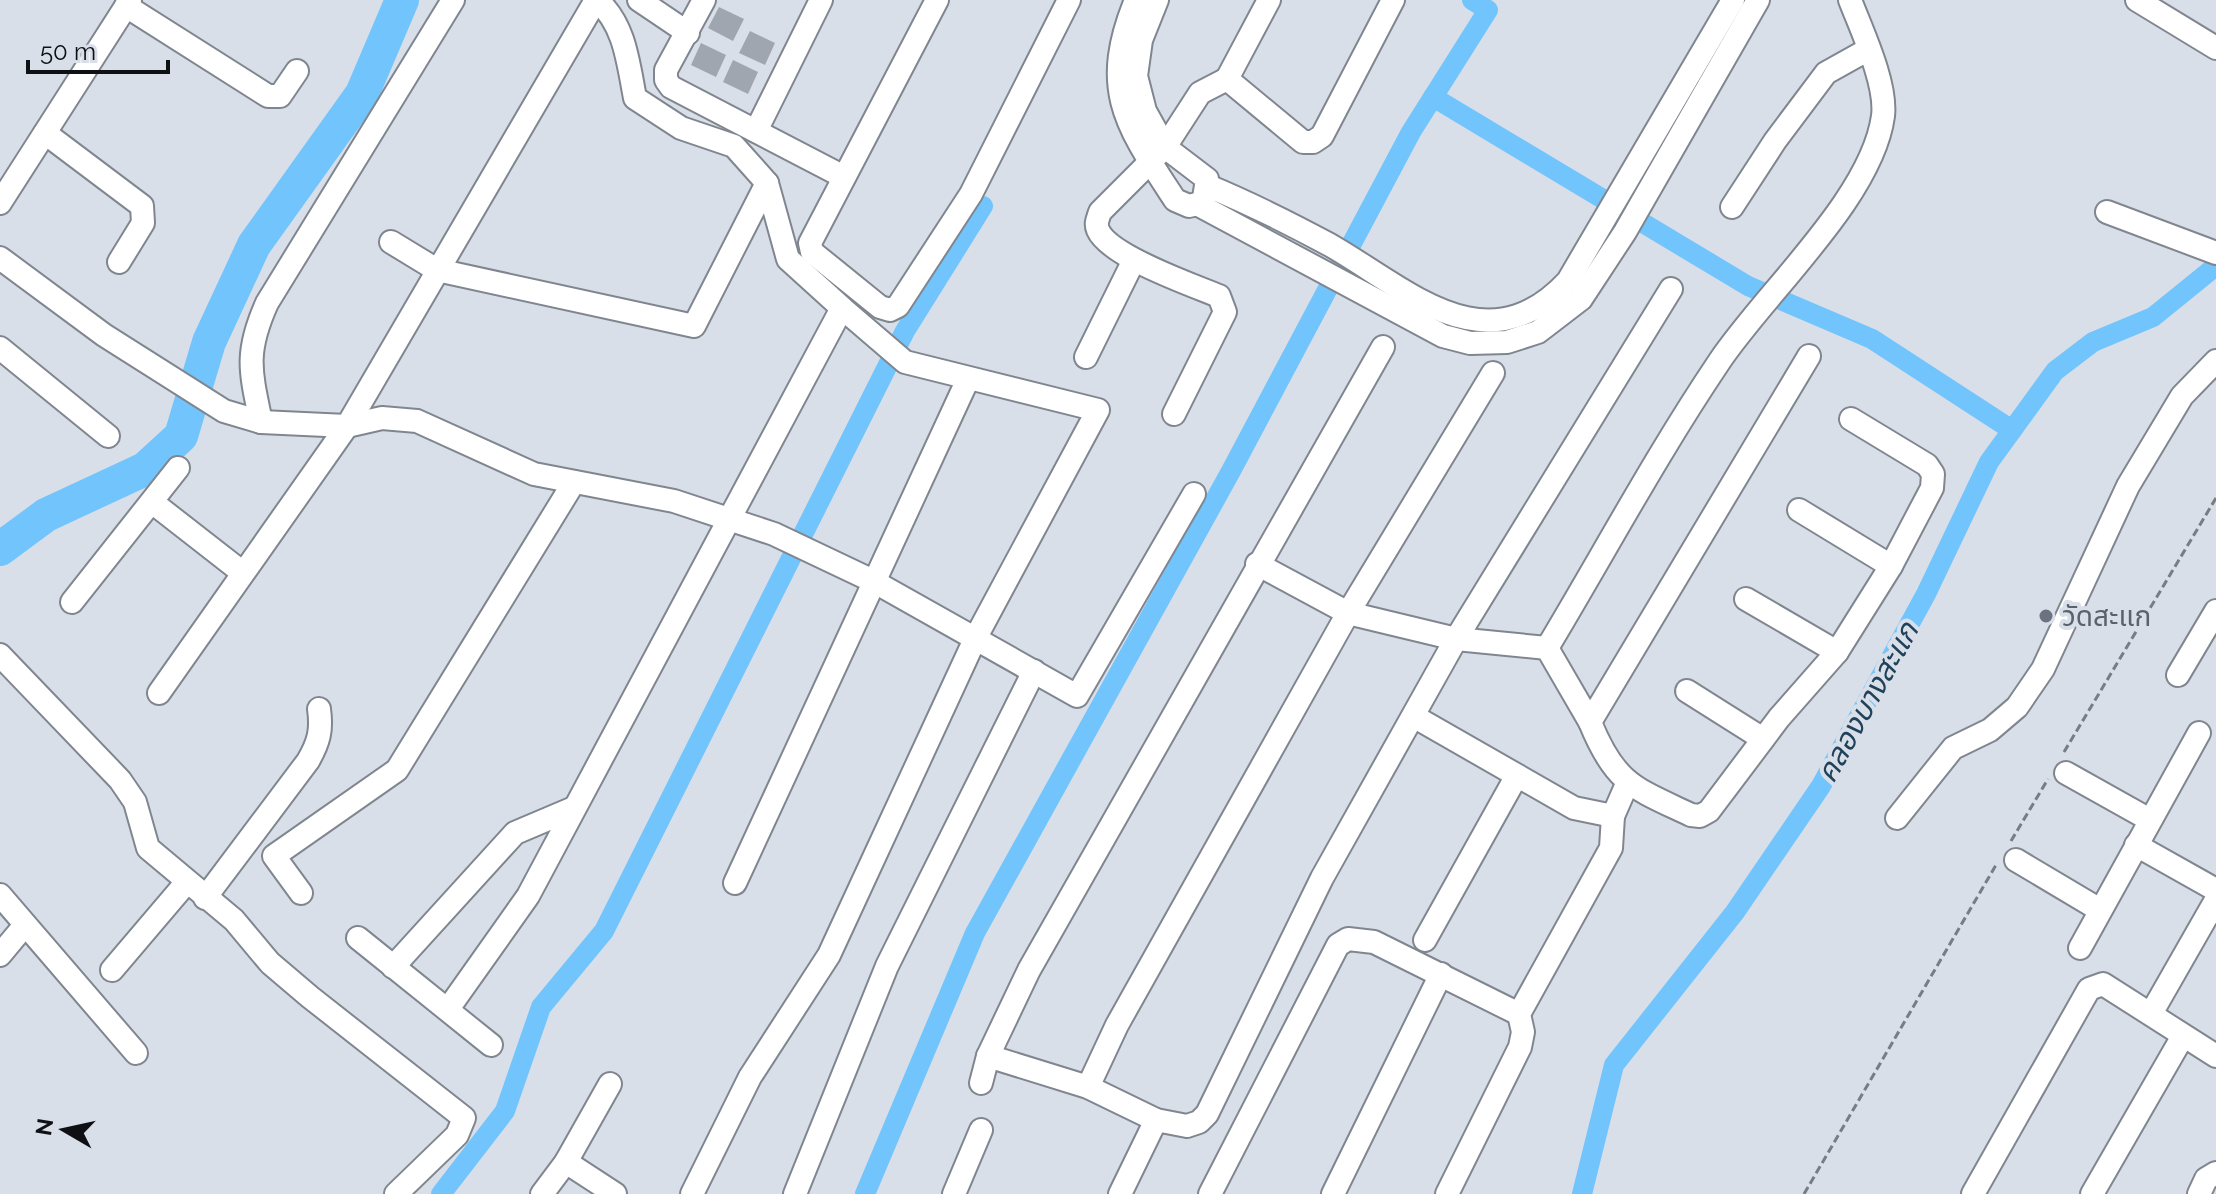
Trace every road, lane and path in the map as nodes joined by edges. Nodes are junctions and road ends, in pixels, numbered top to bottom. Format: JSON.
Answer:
{"nodes":[{"id":1,"x":453,"y":0,"type":"edge"},
{"id":2,"x":596,"y":0,"type":"edge"},
{"id":3,"x":639,"y":0,"type":"edge"},
{"id":4,"x":704,"y":0,"type":"edge"},
{"id":5,"x":821,"y":0,"type":"edge"},
{"id":6,"x":937,"y":0,"type":"edge"},
{"id":7,"x":1069,"y":0,"type":"edge"},
{"id":8,"x":1136,"y":0,"type":"edge"},
{"id":9,"x":1157,"y":0,"type":"edge"},
{"id":10,"x":1269,"y":0,"type":"edge"},
{"id":11,"x":1393,"y":0,"type":"edge"},
{"id":12,"x":1733,"y":0,"type":"edge"},
{"id":13,"x":1758,"y":0,"type":"edge"},
{"id":14,"x":1850,"y":0,"type":"edge"},
{"id":15,"x":2137,"y":0,"type":"edge"},
{"id":16,"x":128,"y":3,"type":"edge"},
{"id":17,"x":688,"y":33,"type":"junction"},
{"id":18,"x":2216,"y":48,"type":"edge"},
{"id":19,"x":1869,"y":49,"type":"junction"},
{"id":20,"x":297,"y":71,"type":"dead end"},
{"id":21,"x":1227,"y":79,"type":"junction"},
{"id":22,"x":756,"y":131,"type":"junction"},
{"id":23,"x":45,"y":133,"type":"junction"},
{"id":24,"x":1158,"y":155,"type":"junction"},
{"id":25,"x":1189,"y":167,"type":"junction"},
{"id":26,"x":844,"y":177,"type":"junction"},
{"id":27,"x":767,"y":183,"type":"junction"},
{"id":28,"x":1170,"y":186,"type":"junction"},
{"id":29,"x":1202,"y":195,"type":"junction"},
{"id":30,"x":1633,"y":195,"type":"junction"},
{"id":31,"x":0,"y":203,"type":"edge"},
{"id":32,"x":1732,"y":207,"type":"dead end"},
{"id":33,"x":2107,"y":212,"type":"dead end"},
{"id":34,"x":391,"y":242,"type":"dead end"},
{"id":35,"x":2209,"y":250,"type":"edge"},
{"id":36,"x":0,"y":258,"type":"edge"},
{"id":37,"x":1134,"y":260,"type":"junction"},
{"id":38,"x":119,"y":262,"type":"dead end"},
{"id":39,"x":437,"y":270,"type":"junction"},
{"id":40,"x":1671,"y":289,"type":"dead end"},
{"id":41,"x":842,"y":308,"type":"junction"},
{"id":42,"x":1413,"y":310,"type":"junction"},
{"id":43,"x":1383,"y":347,"type":"dead end"},
{"id":44,"x":0,"y":348,"type":"edge"},
{"id":45,"x":1809,"y":356,"type":"dead end"},
{"id":46,"x":1086,"y":357,"type":"dead end"},
{"id":47,"x":2216,"y":361,"type":"edge"},
{"id":48,"x":1493,"y":373,"type":"dead end"},
{"id":49,"x":968,"y":379,"type":"junction"},
{"id":50,"x":1174,"y":414,"type":"dead end"},
{"id":51,"x":1851,"y":419,"type":"dead end"},
{"id":52,"x":261,"y":422,"type":"junction"},
{"id":53,"x":347,"y":426,"type":"junction"},
{"id":54,"x":108,"y":436,"type":"dead end"},
{"id":55,"x":178,"y":468,"type":"dead end"},
{"id":56,"x":574,"y":482,"type":"junction"},
{"id":57,"x":1194,"y":494,"type":"dead end"},
{"id":58,"x":152,"y":502,"type":"junction"},
{"id":59,"x":1799,"y":510,"type":"dead end"},
{"id":60,"x":731,"y":521,"type":"junction"},
{"id":61,"x":1257,"y":564,"type":"junction"},
{"id":62,"x":1891,"y":566,"type":"junction"},
{"id":63,"x":243,"y":573,"type":"junction"},
{"id":64,"x":873,"y":581,"type":"junction"},
{"id":65,"x":1746,"y":599,"type":"dead end"},
{"id":66,"x":72,"y":602,"type":"dead end"},
{"id":67,"x":2216,"y":611,"type":"edge"},
{"id":68,"x":1348,"y":613,"type":"junction"},
{"id":69,"x":976,"y":637,"type":"junction"},
{"id":70,"x":1456,"y":639,"type":"junction"},
{"id":71,"x":1547,"y":648,"type":"junction"},
{"id":72,"x":1837,"y":652,"type":"junction"},
{"id":73,"x":0,"y":655,"type":"edge"},
{"id":74,"x":1034,"y":671,"type":"junction"},
{"id":75,"x":2178,"y":675,"type":"dead end"},
{"id":76,"x":1687,"y":691,"type":"dead end"},
{"id":77,"x":159,"y":693,"type":"dead end"},
{"id":78,"x":319,"y":709,"type":"dead end"},
{"id":79,"x":1415,"y":717,"type":"junction"},
{"id":80,"x":1590,"y":722,"type":"junction"},
{"id":81,"x":2199,"y":733,"type":"dead end"},
{"id":82,"x":1763,"y":739,"type":"junction"},
{"id":83,"x":2066,"y":773,"type":"dead end"},
{"id":84,"x":1516,"y":777,"type":"junction"},
{"id":85,"x":1627,"y":784,"type":"junction"},
{"id":86,"x":574,"y":808,"type":"junction"},
{"id":87,"x":1613,"y":816,"type":"junction"},
{"id":88,"x":1897,"y":818,"type":"dead end"},
{"id":89,"x":2150,"y":820,"type":"junction"},
{"id":90,"x":2136,"y":845,"type":"junction"},
{"id":91,"x":2016,"y":860,"type":"dead end"},
{"id":92,"x":186,"y":883,"type":"junction"},
{"id":93,"x":735,"y":883,"type":"dead end"},
{"id":94,"x":2216,"y":890,"type":"edge"},
{"id":95,"x":301,"y":893,"type":"dead end"},
{"id":96,"x":0,"y":895,"type":"edge"},
{"id":97,"x":205,"y":898,"type":"junction"},
{"id":98,"x":2216,"y":900,"type":"edge"},
{"id":99,"x":2100,"y":910,"type":"junction"},
{"id":100,"x":25,"y":925,"type":"junction"},
{"id":101,"x":358,"y":938,"type":"dead end"},
{"id":102,"x":1425,"y":940,"type":"dead end"},
{"id":103,"x":2080,"y":948,"type":"dead end"},
{"id":104,"x":0,"y":955,"type":"edge"},
{"id":105,"x":393,"y":967,"type":"junction"},
{"id":106,"x":112,"y":970,"type":"dead end"},
{"id":107,"x":1441,"y":974,"type":"junction"},
{"id":108,"x":448,"y":1009,"type":"junction"},
{"id":109,"x":2152,"y":1012,"type":"junction"},
{"id":110,"x":1519,"y":1014,"type":"junction"},
{"id":111,"x":2183,"y":1036,"type":"junction"},
{"id":112,"x":491,"y":1045,"type":"dead end"},
{"id":113,"x":136,"y":1053,"type":"dead end"},
{"id":114,"x":988,"y":1056,"type":"junction"},
{"id":115,"x":2216,"y":1056,"type":"edge"},
{"id":116,"x":981,"y":1083,"type":"dead end"},
{"id":117,"x":610,"y":1084,"type":"dead end"},
{"id":118,"x":1088,"y":1087,"type":"junction"},
{"id":119,"x":1156,"y":1120,"type":"junction"},
{"id":120,"x":981,"y":1130,"type":"dead end"},
{"id":121,"x":566,"y":1162,"type":"junction"},
{"id":122,"x":2216,"y":1173,"type":"edge"},
{"id":123,"x":396,"y":1194,"type":"edge"},
{"id":124,"x":542,"y":1194,"type":"edge"},
{"id":125,"x":615,"y":1194,"type":"edge"},
{"id":126,"x":692,"y":1194,"type":"edge"},
{"id":127,"x":795,"y":1194,"type":"edge"},
{"id":128,"x":954,"y":1194,"type":"edge"},
{"id":129,"x":1120,"y":1194,"type":"edge"},
{"id":130,"x":1210,"y":1194,"type":"edge"},
{"id":131,"x":1333,"y":1194,"type":"edge"},
{"id":132,"x":1447,"y":1194,"type":"edge"},
{"id":133,"x":1973,"y":1194,"type":"edge"},
{"id":134,"x":2092,"y":1194,"type":"edge"},
{"id":135,"x":2199,"y":1194,"type":"edge"}],
"edges":[{"from":1,"to":52,"type":"street"},
{"from":2,"to":27,"type":"street"},
{"from":2,"to":39,"type":"street"},
{"from":3,"to":17,"type":"street"},
{"from":4,"to":17,"type":"street"},
{"from":5,"to":22,"type":"street"},
{"from":6,"to":26,"type":"street"},
{"from":7,"to":26,"type":"street"},
{"from":8,"to":24,"type":"street"},
{"from":9,"to":24,"type":"street"},
{"from":10,"to":21,"type":"street"},
{"from":11,"to":21,"type":"street"},
{"from":12,"to":30,"type":"street"},
{"from":13,"to":30,"type":"street"},
{"from":14,"to":19,"type":"street"},
{"from":15,"to":18,"type":"street"},
{"from":16,"to":20,"type":"street"},
{"from":16,"to":23,"type":"street"},
{"from":17,"to":22,"type":"street"},
{"from":19,"to":32,"type":"street"},
{"from":19,"to":71,"type":"street"},
{"from":21,"to":24,"type":"street"},
{"from":22,"to":26,"type":"street"},
{"from":23,"to":31,"type":"street"},
{"from":23,"to":38,"type":"street"},
{"from":24,"to":25,"type":"street"},
{"from":24,"to":28,"type":"street"},
{"from":24,"to":37,"type":"street"},
{"from":25,"to":28,"type":"street"},
{"from":25,"to":29,"type":"street"},
{"from":27,"to":39,"type":"street"},
{"from":27,"to":41,"type":"street"},
{"from":28,"to":29,"type":"street"},
{"from":29,"to":42,"type":"street"},
{"from":29,"to":42,"type":"street"},
{"from":30,"to":42,"type":"street"},
{"from":30,"to":42,"type":"street"},
{"from":33,"to":35,"type":"street"},
{"from":34,"to":39,"type":"street"},
{"from":36,"to":52,"type":"street"},
{"from":37,"to":46,"type":"street"},
{"from":37,"to":50,"type":"street"},
{"from":39,"to":53,"type":"street"},
{"from":40,"to":70,"type":"street"},
{"from":41,"to":49,"type":"street"},
{"from":41,"to":60,"type":"street"},
{"from":43,"to":61,"type":"street"},
{"from":44,"to":54,"type":"street"},
{"from":45,"to":80,"type":"street"},
{"from":47,"to":88,"type":"street"},
{"from":48,"to":68,"type":"street"},
{"from":49,"to":64,"type":"street"},
{"from":49,"to":69,"type":"street"},
{"from":51,"to":62,"type":"street"},
{"from":52,"to":53,"type":"street"},
{"from":53,"to":56,"type":"street"},
{"from":53,"to":63,"type":"street"},
{"from":55,"to":58,"type":"street"},
{"from":56,"to":60,"type":"street"},
{"from":56,"to":95,"type":"street"},
{"from":57,"to":74,"type":"street"},
{"from":58,"to":63,"type":"street"},
{"from":58,"to":66,"type":"street"},
{"from":59,"to":62,"type":"street"},
{"from":60,"to":64,"type":"street"},
{"from":60,"to":86,"type":"street"},
{"from":61,"to":68,"type":"street"},
{"from":61,"to":114,"type":"street"},
{"from":62,"to":72,"type":"street"},
{"from":63,"to":77,"type":"street"},
{"from":64,"to":69,"type":"street"},
{"from":64,"to":93,"type":"street"},
{"from":65,"to":72,"type":"street"},
{"from":67,"to":75,"type":"street"},
{"from":68,"to":70,"type":"street"},
{"from":68,"to":118,"type":"street"},
{"from":69,"to":74,"type":"street"},
{"from":69,"to":126,"type":"street"},
{"from":70,"to":71,"type":"street"},
{"from":70,"to":79,"type":"street"},
{"from":71,"to":80,"type":"street"},
{"from":72,"to":82,"type":"street"},
{"from":73,"to":92,"type":"street"},
{"from":74,"to":127,"type":"street"},
{"from":76,"to":82,"type":"street"},
{"from":78,"to":97,"type":"street"},
{"from":79,"to":84,"type":"street"},
{"from":79,"to":119,"type":"street"},
{"from":80,"to":85,"type":"street"},
{"from":81,"to":89,"type":"street"},
{"from":82,"to":85,"type":"street"},
{"from":83,"to":89,"type":"street"},
{"from":84,"to":87,"type":"street"},
{"from":84,"to":102,"type":"street"},
{"from":85,"to":87,"type":"street"},
{"from":86,"to":105,"type":"street"},
{"from":86,"to":108,"type":"street"},
{"from":87,"to":110,"type":"street"},
{"from":89,"to":90,"type":"street"},
{"from":90,"to":94,"type":"street"},
{"from":90,"to":99,"type":"street"},
{"from":91,"to":99,"type":"street"},
{"from":92,"to":97,"type":"street"},
{"from":92,"to":106,"type":"street"},
{"from":96,"to":100,"type":"street"},
{"from":97,"to":123,"type":"street"},
{"from":98,"to":109,"type":"street"},
{"from":99,"to":103,"type":"street"},
{"from":100,"to":104,"type":"street"},
{"from":100,"to":113,"type":"street"},
{"from":101,"to":105,"type":"street"},
{"from":105,"to":108,"type":"street"},
{"from":107,"to":110,"type":"street"},
{"from":107,"to":130,"type":"street"},
{"from":107,"to":131,"type":"street"},
{"from":108,"to":112,"type":"street"},
{"from":109,"to":111,"type":"street"},
{"from":109,"to":133,"type":"street"},
{"from":110,"to":132,"type":"street"},
{"from":111,"to":115,"type":"street"},
{"from":111,"to":134,"type":"street"},
{"from":114,"to":116,"type":"street"},
{"from":114,"to":118,"type":"street"},
{"from":117,"to":121,"type":"street"},
{"from":118,"to":119,"type":"street"},
{"from":119,"to":129,"type":"street"},
{"from":120,"to":128,"type":"street"},
{"from":121,"to":124,"type":"street"},
{"from":121,"to":125,"type":"street"},
{"from":122,"to":135,"type":"street"}]}
